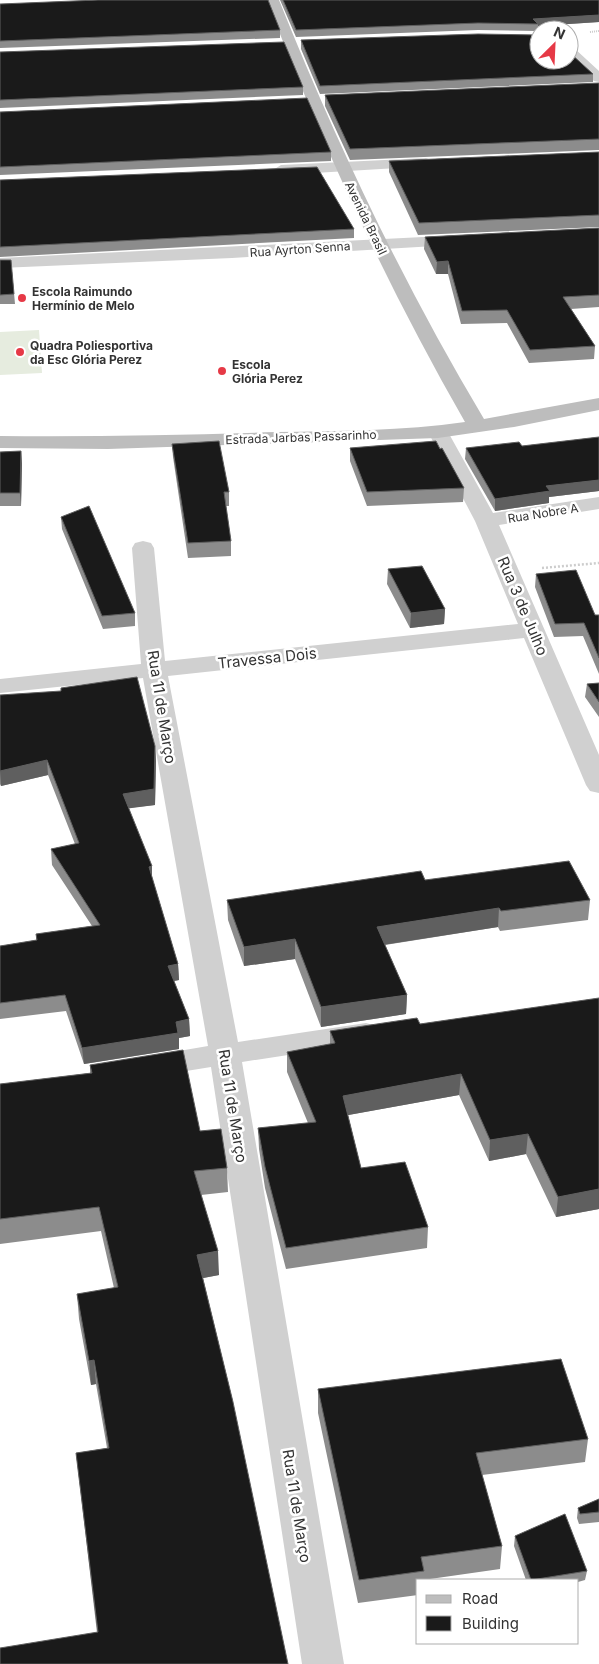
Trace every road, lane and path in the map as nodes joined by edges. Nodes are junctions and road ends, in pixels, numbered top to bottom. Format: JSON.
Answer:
{"nodes":[{"id":1,"x":273,"y":0,"type":"edge"},
{"id":2,"x":284,"y":43,"type":"junction"},
{"id":3,"x":307,"y":43,"type":"edge"},
{"id":4,"x":579,"y":64,"type":"edge"},
{"id":5,"x":596,"y":85,"type":"edge"},
{"id":6,"x":314,"y":100,"type":"junction"},
{"id":7,"x":333,"y":100,"type":"edge"},
{"id":8,"x":294,"y":101,"type":"edge"},
{"id":9,"x":441,"y":163,"type":"edge"},
{"id":10,"x":342,"y":167,"type":"junction"},
{"id":11,"x":264,"y":170,"type":"edge"},
{"id":12,"x":484,"y":239,"type":"edge"},
{"id":13,"x":378,"y":244,"type":"junction"},
{"id":14,"x":0,"y":263,"type":"edge"},
{"id":15,"x":599,"y":404,"type":"edge"},
{"id":16,"x":478,"y":426,"type":"junction"},
{"id":17,"x":438,"y":432,"type":"junction"},
{"id":18,"x":0,"y":442,"type":"edge"},
{"id":19,"x":599,"y":503,"type":"edge"},
{"id":20,"x":486,"y":521,"type":"junction"},
{"id":21,"x":142,"y":548,"type":"dead end"},
{"id":22,"x":599,"y":564,"type":"edge"},
{"id":23,"x":507,"y":570,"type":"junction"},
{"id":24,"x":533,"y":630,"type":"junction"},
{"id":25,"x":154,"y":670,"type":"junction"},
{"id":26,"x":0,"y":686,"type":"edge"},
{"id":27,"x":599,"y":784,"type":"edge"},
{"id":28,"x":392,"y":1029,"type":"edge"},
{"id":29,"x":225,"y":1054,"type":"junction"},
{"id":30,"x":117,"y":1072,"type":"edge"},
{"id":31,"x":323,"y":1664,"type":"edge"}],
"edges":[{"from":1,"to":2,"type":"street","name":"Avenida Brasil"},
{"from":2,"to":3,"type":"street"},
{"from":2,"to":6,"type":"street","name":"Avenida Brasil"},
{"from":4,"to":5,"type":"street"},
{"from":6,"to":7,"type":"street"},
{"from":6,"to":8,"type":"street"},
{"from":6,"to":10,"type":"street","name":"Avenida Brasil"},
{"from":9,"to":10,"type":"street"},
{"from":10,"to":11,"type":"street"},
{"from":10,"to":13,"type":"street","name":"Avenida Brasil"},
{"from":12,"to":13,"type":"street","name":"Rua Ayrton Senna"},
{"from":13,"to":14,"type":"street","name":"Rua Ayrton Senna"},
{"from":13,"to":16,"type":"street","name":"Avenida Brasil"},
{"from":15,"to":16,"type":"street","name":"Estrada Jarbas Passarinho"},
{"from":16,"to":17,"type":"street","name":"Estrada Jarbas Passarinho"},
{"from":17,"to":18,"type":"street","name":"Estrada Jarbas Passarinho"},
{"from":17,"to":20,"type":"street","name":"Rua 3 de Julho"},
{"from":19,"to":20,"type":"street","name":"Rua Nobre A"},
{"from":20,"to":23,"type":"street","name":"Rua 3 de Julho"},
{"from":21,"to":25,"type":"street","name":"Rua 11 de Março"},
{"from":22,"to":23,"type":"path"},
{"from":23,"to":24,"type":"street","name":"Rua 3 de Julho"},
{"from":24,"to":25,"type":"street","name":"Travessa Dois"},
{"from":24,"to":27,"type":"street","name":"Rua 3 de Julho"},
{"from":25,"to":26,"type":"street","name":"Travessa Dois"},
{"from":25,"to":29,"type":"street","name":"Rua 11 de Março"},
{"from":28,"to":29,"type":"street"},
{"from":29,"to":30,"type":"street"},
{"from":29,"to":31,"type":"street","name":"Rua 11 de Março"}]}
